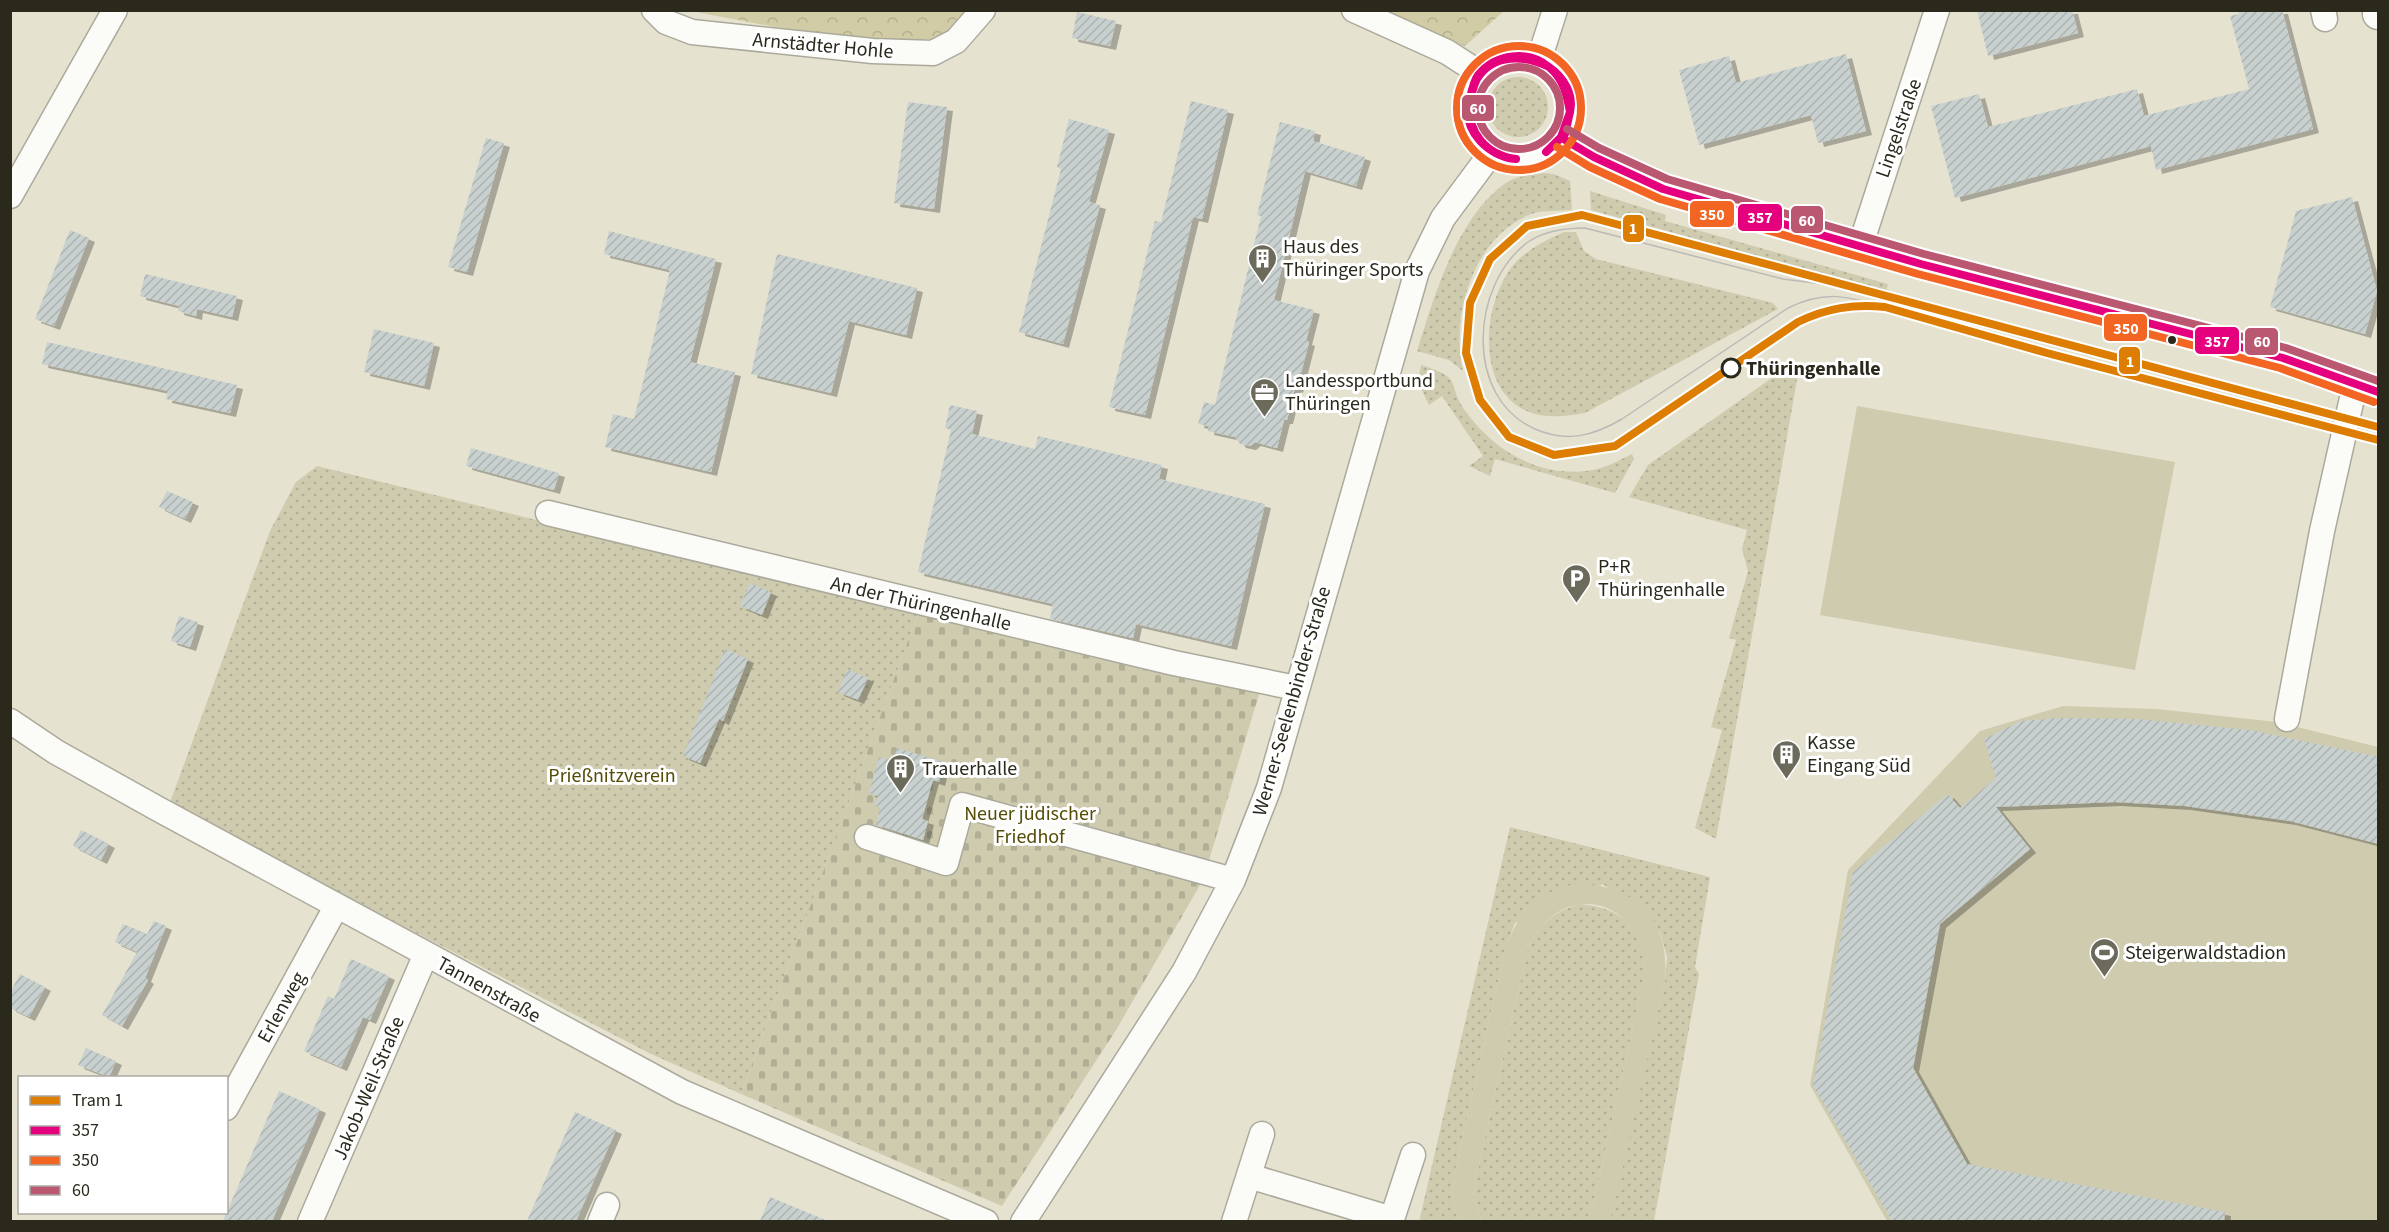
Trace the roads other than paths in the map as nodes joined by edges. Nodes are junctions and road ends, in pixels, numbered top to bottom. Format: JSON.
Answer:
{"nodes":[{"id":1,"x":115,"y":10,"type":"edge"},
{"id":2,"x":654,"y":10,"type":"edge"},
{"id":3,"x":983,"y":10,"type":"edge"},
{"id":4,"x":1354,"y":10,"type":"edge"},
{"id":5,"x":1556,"y":10,"type":"edge"},
{"id":6,"x":1937,"y":10,"type":"edge"},
{"id":7,"x":1539,"y":60,"type":"junction"},
{"id":8,"x":1481,"y":74,"type":"junction"},
{"id":9,"x":1562,"y":138,"type":"junction"},
{"id":10,"x":1492,"y":152,"type":"junction"},
{"id":11,"x":10,"y":196,"type":"edge"},
{"id":12,"x":1860,"y":247,"type":"junction"},
{"id":13,"x":2355,"y":385,"type":"junction"},
{"id":14,"x":2379,"y":392,"type":"edge"},
{"id":15,"x":548,"y":513,"type":"dead end"},
{"id":16,"x":1296,"y":688,"type":"junction"},
{"id":17,"x":2287,"y":719,"type":"dead end"},
{"id":18,"x":10,"y":721,"type":"edge"},
{"id":19,"x":867,"y":837,"type":"dead end"},
{"id":20,"x":1233,"y":880,"type":"junction"},
{"id":21,"x":336,"y":907,"type":"junction"},
{"id":22,"x":426,"y":954,"type":"junction"},
{"id":23,"x":228,"y":1104,"type":"edge"},
{"id":24,"x":1262,"y":1134,"type":"dead end"},
{"id":25,"x":1413,"y":1155,"type":"dead end"},
{"id":26,"x":1249,"y":1176,"type":"junction"},
{"id":27,"x":959,"y":1216,"type":"edge"},
{"id":28,"x":310,"y":1221,"type":"edge"},
{"id":29,"x":986,"y":1221,"type":"edge"},
{"id":30,"x":1023,"y":1221,"type":"edge"},
{"id":31,"x":1234,"y":1221,"type":"edge"}],
"edges":[{"from":1,"to":11,"type":"street"},
{"from":2,"to":3,"type":"street","name":"Arnstädter Hohle"},
{"from":4,"to":8,"type":"street"},
{"from":5,"to":7,"type":"street"},
{"from":6,"to":12,"type":"street","name":"Lingelstraße"},
{"from":7,"to":8,"type":"street"},
{"from":7,"to":9,"type":"street"},
{"from":8,"to":10,"type":"street"},
{"from":9,"to":10,"type":"street"},
{"from":9,"to":12,"type":"street"},
{"from":10,"to":16,"type":"street","name":"Werner-Seelenbinder-Straße"},
{"from":12,"to":13,"type":"street"},
{"from":13,"to":14,"type":"street"},
{"from":13,"to":17,"type":"street"},
{"from":15,"to":16,"type":"street","name":"An der Thüringenhalle"},
{"from":16,"to":20,"type":"street","name":"Werner-Seelenbinder-Straße"},
{"from":18,"to":21,"type":"street","name":"Tannenstraße"},
{"from":19,"to":20,"type":"street"},
{"from":20,"to":30,"type":"street","name":"Werner-Seelenbinder-Straße"},
{"from":21,"to":22,"type":"street","name":"Tannenstraße"},
{"from":21,"to":23,"type":"street","name":"Erlenweg"},
{"from":22,"to":27,"type":"street","name":"Tannenstraße"},
{"from":22,"to":28,"type":"street","name":"Jakob-Weil-Straße"},
{"from":24,"to":26,"type":"street"},
{"from":25,"to":26,"type":"street"},
{"from":26,"to":31,"type":"street"},
{"from":27,"to":29,"type":"street","name":"Tannenstraße"}]}
